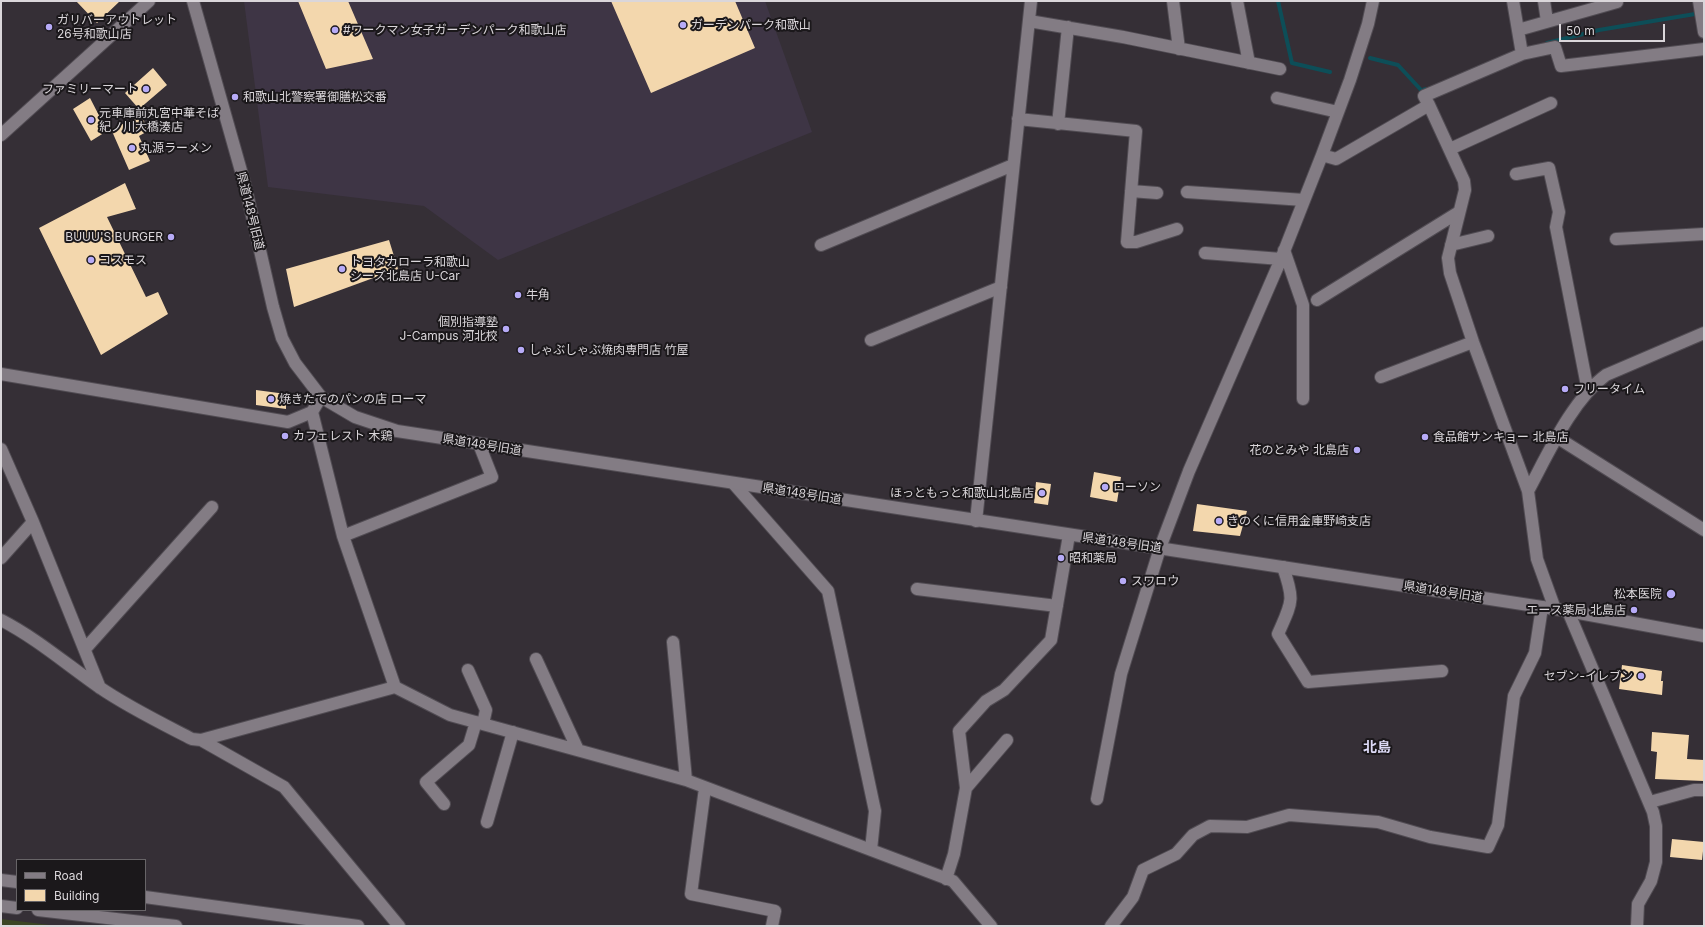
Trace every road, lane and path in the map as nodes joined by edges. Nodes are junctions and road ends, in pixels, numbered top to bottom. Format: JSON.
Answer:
{"nodes":[{"id":1,"x":149,"y":1,"type":"edge"},
{"id":2,"x":193,"y":1,"type":"edge"},
{"id":3,"x":1031,"y":1,"type":"edge"},
{"id":4,"x":1173,"y":1,"type":"edge"},
{"id":5,"x":1238,"y":1,"type":"edge"},
{"id":6,"x":1373,"y":1,"type":"edge"},
{"id":7,"x":1512,"y":1,"type":"edge"},
{"id":8,"x":1544,"y":1,"type":"edge"},
{"id":9,"x":1618,"y":1,"type":"edge"},
{"id":10,"x":1700,"y":10,"type":"edge"},
{"id":11,"x":1029,"y":21,"type":"junction"},
{"id":12,"x":1547,"y":21,"type":"junction"},
{"id":13,"x":1068,"y":27,"type":"junction"},
{"id":14,"x":1518,"y":30,"type":"junction"},
{"id":15,"x":1704,"y":32,"type":"edge"},
{"id":16,"x":1180,"y":49,"type":"junction"},
{"id":17,"x":1704,"y":49,"type":"edge"},
{"id":18,"x":1522,"y":51,"type":"junction"},
{"id":19,"x":1249,"y":63,"type":"junction"},
{"id":20,"x":1280,"y":69,"type":"dead end"},
{"id":21,"x":1277,"y":98,"type":"dead end"},
{"id":22,"x":1551,"y":102,"type":"dead end"},
{"id":23,"x":1429,"y":105,"type":"junction"},
{"id":24,"x":1338,"y":112,"type":"junction"},
{"id":25,"x":1018,"y":119,"type":"junction"},
{"id":26,"x":1058,"y":124,"type":"junction"},
{"id":27,"x":1,"y":135,"type":"edge"},
{"id":28,"x":1450,"y":149,"type":"junction"},
{"id":29,"x":1322,"y":155,"type":"junction"},
{"id":30,"x":1013,"y":165,"type":"junction"},
{"id":31,"x":1516,"y":174,"type":"dead end"},
{"id":32,"x":1131,"y":191,"type":"junction"},
{"id":33,"x":1187,"y":192,"type":"dead end"},
{"id":34,"x":1157,"y":193,"type":"dead end"},
{"id":35,"x":1304,"y":200,"type":"junction"},
{"id":36,"x":1459,"y":212,"type":"junction"},
{"id":37,"x":1177,"y":229,"type":"dead end"},
{"id":38,"x":1704,"y":234,"type":"edge"},
{"id":39,"x":1488,"y":236,"type":"dead end"},
{"id":40,"x":1616,"y":239,"type":"dead end"},
{"id":41,"x":821,"y":245,"type":"dead end"},
{"id":42,"x":1451,"y":245,"type":"junction"},
{"id":43,"x":1205,"y":253,"type":"dead end"},
{"id":44,"x":1283,"y":254,"type":"junction"},
{"id":45,"x":1000,"y":287,"type":"junction"},
{"id":46,"x":1317,"y":300,"type":"dead end"},
{"id":47,"x":1704,"y":333,"type":"edge"},
{"id":48,"x":871,"y":340,"type":"dead end"},
{"id":49,"x":1473,"y":342,"type":"junction"},
{"id":50,"x":1,"y":374,"type":"edge"},
{"id":51,"x":1381,"y":377,"type":"dead end"},
{"id":52,"x":1588,"y":391,"type":"junction"},
{"id":53,"x":321,"y":397,"type":"junction"},
{"id":54,"x":1303,"y":399,"type":"dead end"},
{"id":55,"x":312,"y":412,"type":"junction"},
{"id":56,"x":1558,"y":438,"type":"junction"},
{"id":57,"x":479,"y":444,"type":"junction"},
{"id":58,"x":1,"y":449,"type":"edge"},
{"id":59,"x":734,"y":484,"type":"junction"},
{"id":60,"x":1528,"y":491,"type":"junction"},
{"id":61,"x":212,"y":507,"type":"dead end"},
{"id":62,"x":976,"y":521,"type":"junction"},
{"id":63,"x":33,"y":522,"type":"junction"},
{"id":64,"x":1704,"y":530,"type":"edge"},
{"id":65,"x":1069,"y":535,"type":"junction"},
{"id":66,"x":343,"y":536,"type":"junction"},
{"id":67,"x":1160,"y":548,"type":"junction"},
{"id":68,"x":1,"y":558,"type":"edge"},
{"id":69,"x":1283,"y":567,"type":"junction"},
{"id":70,"x":917,"y":589,"type":"dead end"},
{"id":71,"x":1057,"y":606,"type":"junction"},
{"id":72,"x":1548,"y":608,"type":"junction"},
{"id":73,"x":1568,"y":611,"type":"junction"},
{"id":74,"x":1,"y":620,"type":"edge"},
{"id":75,"x":1704,"y":636,"type":"edge"},
{"id":76,"x":673,"y":642,"type":"dead end"},
{"id":77,"x":85,"y":649,"type":"junction"},
{"id":78,"x":536,"y":659,"type":"dead end"},
{"id":79,"x":468,"y":670,"type":"dead end"},
{"id":80,"x":1442,"y":671,"type":"dead end"},
{"id":81,"x":395,"y":687,"type":"junction"},
{"id":82,"x":100,"y":688,"type":"junction"},
{"id":83,"x":480,"y":723,"type":"junction"},
{"id":84,"x":513,"y":732,"type":"junction"},
{"id":85,"x":201,"y":740,"type":"junction"},
{"id":86,"x":1007,"y":740,"type":"dead end"},
{"id":87,"x":578,"y":750,"type":"junction"},
{"id":88,"x":686,"y":780,"type":"junction"},
{"id":89,"x":705,"y":788,"type":"junction"},
{"id":90,"x":966,"y":788,"type":"junction"},
{"id":91,"x":1704,"y":790,"type":"edge"},
{"id":92,"x":1097,"y":799,"type":"dead end"},
{"id":93,"x":1650,"y":802,"type":"junction"},
{"id":94,"x":444,"y":804,"type":"dead end"},
{"id":95,"x":487,"y":822,"type":"dead end"},
{"id":96,"x":871,"y":850,"type":"junction"},
{"id":97,"x":946,"y":879,"type":"junction"},
{"id":98,"x":1,"y":880,"type":"edge"},
{"id":99,"x":16,"y":882,"type":"edge"},
{"id":100,"x":146,"y":897,"type":"edge"},
{"id":101,"x":1,"y":906,"type":"edge"},
{"id":102,"x":16,"y":908,"type":"edge"},
{"id":103,"x":47,"y":911,"type":"edge"},
{"id":104,"x":176,"y":926,"type":"edge"},
{"id":105,"x":358,"y":926,"type":"edge"},
{"id":106,"x":392,"y":926,"type":"edge"},
{"id":107,"x":399,"y":926,"type":"edge"},
{"id":108,"x":772,"y":926,"type":"edge"},
{"id":109,"x":991,"y":926,"type":"edge"},
{"id":110,"x":1111,"y":926,"type":"edge"},
{"id":111,"x":1637,"y":926,"type":"edge"}],
"edges":[{"from":1,"to":27,"type":"street"},
{"from":2,"to":53,"type":"street","name":"県道148号旧道"},
{"from":3,"to":11,"type":"street"},
{"from":4,"to":16,"type":"street"},
{"from":5,"to":19,"type":"street"},
{"from":6,"to":24,"type":"street"},
{"from":7,"to":14,"type":"street"},
{"from":8,"to":12,"type":"street"},
{"from":9,"to":12,"type":"street"},
{"from":10,"to":15,"type":"street"},
{"from":11,"to":13,"type":"street"},
{"from":11,"to":25,"type":"street"},
{"from":12,"to":14,"type":"street"},
{"from":13,"to":16,"type":"street"},
{"from":13,"to":26,"type":"street"},
{"from":14,"to":18,"type":"street"},
{"from":16,"to":19,"type":"street"},
{"from":17,"to":18,"type":"street"},
{"from":18,"to":23,"type":"street"},
{"from":19,"to":20,"type":"street"},
{"from":21,"to":24,"type":"street"},
{"from":22,"to":28,"type":"street"},
{"from":23,"to":28,"type":"street"},
{"from":23,"to":29,"type":"street"},
{"from":24,"to":29,"type":"street"},
{"from":25,"to":26,"type":"street"},
{"from":25,"to":30,"type":"street"},
{"from":26,"to":32,"type":"street"},
{"from":28,"to":36,"type":"street"},
{"from":29,"to":35,"type":"street"},
{"from":30,"to":41,"type":"street"},
{"from":30,"to":45,"type":"street"},
{"from":31,"to":52,"type":"street"},
{"from":32,"to":34,"type":"street"},
{"from":32,"to":37,"type":"street"},
{"from":33,"to":35,"type":"street"},
{"from":35,"to":44,"type":"street"},
{"from":36,"to":42,"type":"street"},
{"from":36,"to":46,"type":"street"},
{"from":38,"to":40,"type":"street"},
{"from":39,"to":42,"type":"street"},
{"from":42,"to":49,"type":"street"},
{"from":43,"to":44,"type":"street"},
{"from":44,"to":54,"type":"street"},
{"from":44,"to":67,"type":"street"},
{"from":45,"to":48,"type":"street"},
{"from":45,"to":62,"type":"street"},
{"from":47,"to":52,"type":"street"},
{"from":49,"to":51,"type":"street"},
{"from":49,"to":60,"type":"street"},
{"from":50,"to":55,"type":"street"},
{"from":52,"to":56,"type":"street"},
{"from":53,"to":55,"type":"street"},
{"from":53,"to":57,"type":"street","name":"県道148号旧道"},
{"from":55,"to":66,"type":"street"},
{"from":56,"to":60,"type":"street"},
{"from":56,"to":64,"type":"street"},
{"from":57,"to":59,"type":"street","name":"県道148号旧道"},
{"from":57,"to":66,"type":"street"},
{"from":58,"to":63,"type":"street"},
{"from":59,"to":62,"type":"street","name":"県道148号旧道"},
{"from":59,"to":96,"type":"street"},
{"from":60,"to":72,"type":"street"},
{"from":61,"to":77,"type":"street"},
{"from":62,"to":65,"type":"street","name":"県道148号旧道"},
{"from":63,"to":68,"type":"street"},
{"from":63,"to":77,"type":"street"},
{"from":65,"to":67,"type":"street","name":"県道148号旧道"},
{"from":65,"to":71,"type":"street"},
{"from":66,"to":81,"type":"street"},
{"from":67,"to":69,"type":"street","name":"県道148号旧道"},
{"from":67,"to":92,"type":"street"},
{"from":69,"to":72,"type":"street","name":"県道148号旧道"},
{"from":69,"to":80,"type":"street"},
{"from":70,"to":71,"type":"street"},
{"from":71,"to":90,"type":"street"},
{"from":72,"to":73,"type":"street","name":"県道148号旧道"},
{"from":72,"to":110,"type":"street"},
{"from":73,"to":75,"type":"street","name":"県道148号旧道"},
{"from":73,"to":93,"type":"street"},
{"from":74,"to":82,"type":"street"},
{"from":76,"to":88,"type":"street"},
{"from":77,"to":82,"type":"street"},
{"from":78,"to":87,"type":"street"},
{"from":79,"to":83,"type":"street"},
{"from":81,"to":83,"type":"street"},
{"from":81,"to":85,"type":"street"},
{"from":82,"to":85,"type":"street"},
{"from":83,"to":84,"type":"street"},
{"from":83,"to":94,"type":"street"},
{"from":84,"to":87,"type":"street"},
{"from":84,"to":95,"type":"street"},
{"from":85,"to":107,"type":"street"},
{"from":86,"to":90,"type":"street"},
{"from":87,"to":88,"type":"street"},
{"from":88,"to":89,"type":"street"},
{"from":89,"to":96,"type":"street"},
{"from":89,"to":108,"type":"street"},
{"from":90,"to":97,"type":"street"},
{"from":91,"to":93,"type":"street"},
{"from":93,"to":111,"type":"street"},
{"from":96,"to":97,"type":"street"},
{"from":97,"to":109,"type":"street"},
{"from":98,"to":99,"type":"street"},
{"from":100,"to":105,"type":"street"},
{"from":101,"to":102,"type":"street"},
{"from":103,"to":104,"type":"street"},
{"from":106,"to":107,"type":"street"}]}
